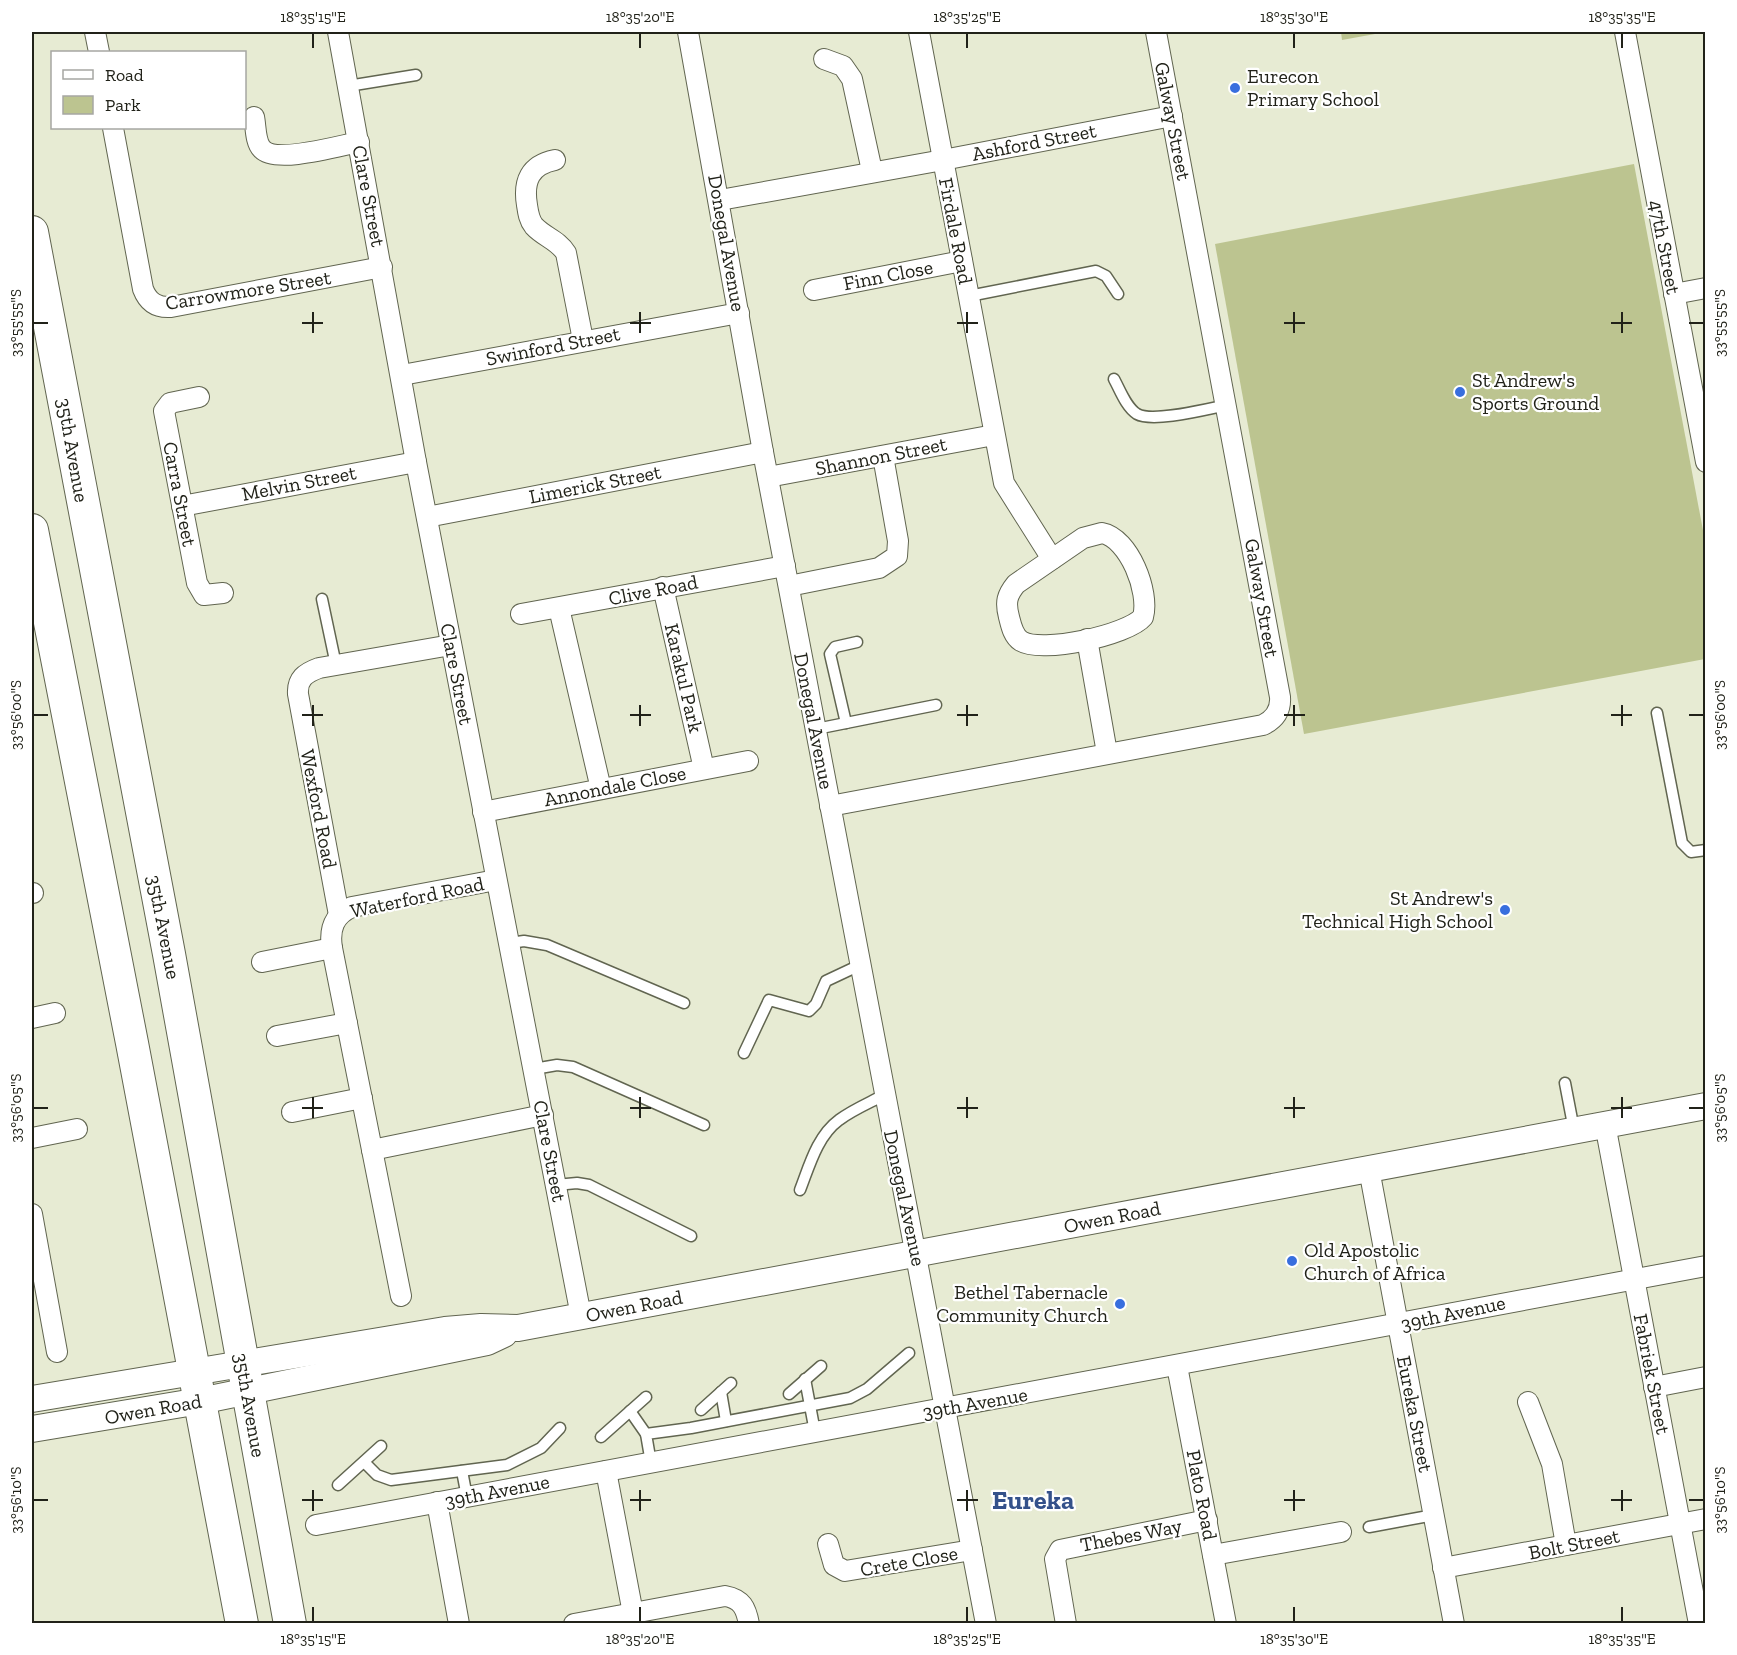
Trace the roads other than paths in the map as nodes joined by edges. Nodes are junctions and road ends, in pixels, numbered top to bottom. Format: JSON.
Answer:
{"nodes":[{"id":1,"x":95,"y":32,"type":"edge"},
{"id":2,"x":338,"y":32,"type":"edge"},
{"id":3,"x":688,"y":32,"type":"edge"},
{"id":4,"x":919,"y":32,"type":"edge"},
{"id":5,"x":1156,"y":32,"type":"edge"},
{"id":6,"x":1625,"y":32,"type":"edge"},
{"id":7,"x":99,"y":51,"type":"edge"},
{"id":8,"x":824,"y":59,"type":"dead end"},
{"id":9,"x":416,"y":75,"type":"dead end"},
{"id":10,"x":348,"y":86,"type":"junction"},
{"id":11,"x":1172,"y":116,"type":"junction"},
{"id":12,"x":254,"y":117,"type":"dead end"},
{"id":13,"x":113,"y":129,"type":"edge"},
{"id":14,"x":359,"y":142,"type":"junction"},
{"id":15,"x":555,"y":160,"type":"dead end"},
{"id":16,"x":943,"y":160,"type":"junction"},
{"id":17,"x":872,"y":171,"type":"junction"},
{"id":18,"x":720,"y":200,"type":"junction"},
{"id":19,"x":32,"y":232,"type":"edge"},
{"id":20,"x":962,"y":261,"type":"junction"},
{"id":21,"x":382,"y":267,"type":"junction"},
{"id":22,"x":1706,"y":288,"type":"edge"},
{"id":23,"x":814,"y":290,"type":"dead end"},
{"id":24,"x":1118,"y":294,"type":"dead end"},
{"id":25,"x":1674,"y":294,"type":"junction"},
{"id":26,"x":969,"y":296,"type":"junction"},
{"id":27,"x":739,"y":313,"type":"junction"},
{"id":28,"x":583,"y":340,"type":"junction"},
{"id":29,"x":402,"y":375,"type":"junction"},
{"id":30,"x":1114,"y":379,"type":"dead end"},
{"id":31,"x":199,"y":396,"type":"dead end"},
{"id":32,"x":1227,"y":405,"type":"junction"},
{"id":33,"x":994,"y":435,"type":"junction"},
{"id":34,"x":763,"y":452,"type":"junction"},
{"id":35,"x":883,"y":456,"type":"junction"},
{"id":36,"x":416,"y":462,"type":"junction"},
{"id":37,"x":1706,"y":462,"type":"edge"},
{"id":38,"x":768,"y":477,"type":"junction"},
{"id":39,"x":182,"y":506,"type":"junction"},
{"id":40,"x":427,"y":517,"type":"junction"},
{"id":41,"x":32,"y":530,"type":"edge"},
{"id":42,"x":1052,"y":559,"type":"junction"},
{"id":43,"x":785,"y":566,"type":"junction"},
{"id":44,"x":789,"y":586,"type":"junction"},
{"id":45,"x":663,"y":587,"type":"junction"},
{"id":46,"x":223,"y":593,"type":"dead end"},
{"id":47,"x":322,"y":599,"type":"dead end"},
{"id":48,"x":559,"y":608,"type":"junction"},
{"id":49,"x":521,"y":614,"type":"dead end"},
{"id":50,"x":1087,"y":639,"type":"junction"},
{"id":51,"x":857,"y":642,"type":"dead end"},
{"id":52,"x":451,"y":645,"type":"junction"},
{"id":53,"x":336,"y":665,"type":"junction"},
{"id":54,"x":936,"y":705,"type":"dead end"},
{"id":55,"x":1657,"y":713,"type":"dead end"},
{"id":56,"x":846,"y":723,"type":"junction"},
{"id":57,"x":816,"y":729,"type":"junction"},
{"id":58,"x":1107,"y":753,"type":"junction"},
{"id":59,"x":748,"y":760,"type":"dead end"},
{"id":60,"x":704,"y":769,"type":"junction"},
{"id":61,"x":601,"y":789,"type":"junction"},
{"id":62,"x":830,"y":806,"type":"junction"},
{"id":63,"x":483,"y":812,"type":"junction"},
{"id":64,"x":1706,"y":850,"type":"edge"},
{"id":65,"x":496,"y":879,"type":"junction"},
{"id":66,"x":339,"y":915,"type":"junction"},
{"id":67,"x":510,"y":943,"type":"junction"},
{"id":68,"x":332,"y":948,"type":"junction"},
{"id":69,"x":262,"y":962,"type":"dead end"},
{"id":70,"x":860,"y":965,"type":"junction"},
{"id":71,"x":684,"y":1003,"type":"dead end"},
{"id":72,"x":56,"y":1013,"type":"dead end"},
{"id":73,"x":32,"y":1018,"type":"edge"},
{"id":74,"x":347,"y":1023,"type":"junction"},
{"id":75,"x":277,"y":1036,"type":"dead end"},
{"id":76,"x":744,"y":1053,"type":"dead end"},
{"id":77,"x":534,"y":1069,"type":"junction"},
{"id":78,"x":1565,"y":1083,"type":"dead end"},
{"id":79,"x":884,"y":1095,"type":"junction"},
{"id":80,"x":362,"y":1098,"type":"junction"},
{"id":81,"x":1706,"y":1106,"type":"edge"},
{"id":82,"x":292,"y":1112,"type":"dead end"},
{"id":83,"x":543,"y":1115,"type":"junction"},
{"id":84,"x":1605,"y":1124,"type":"junction"},
{"id":85,"x":704,"y":1125,"type":"dead end"},
{"id":86,"x":77,"y":1129,"type":"dead end"},
{"id":87,"x":1574,"y":1130,"type":"junction"},
{"id":88,"x":32,"y":1138,"type":"edge"},
{"id":89,"x":372,"y":1150,"type":"junction"},
{"id":90,"x":1370,"y":1169,"type":"junction"},
{"id":91,"x":556,"y":1185,"type":"junction"},
{"id":92,"x":800,"y":1190,"type":"dead end"},
{"id":93,"x":32,"y":1214,"type":"edge"},
{"id":94,"x":691,"y":1236,"type":"dead end"},
{"id":95,"x":917,"y":1253,"type":"junction"},
{"id":96,"x":1706,"y":1266,"type":"edge"},
{"id":97,"x":1634,"y":1278,"type":"junction"},
{"id":98,"x":401,"y":1296,"type":"dead end"},
{"id":99,"x":581,"y":1316,"type":"junction"},
{"id":100,"x":1398,"y":1325,"type":"junction"},
{"id":101,"x":57,"y":1352,"type":"dead end"},
{"id":102,"x":909,"y":1353,"type":"dead end"},
{"id":103,"x":820,"y":1366,"type":"dead end"},
{"id":104,"x":1177,"y":1366,"type":"junction"},
{"id":105,"x":1706,"y":1377,"type":"edge"},
{"id":106,"x":245,"y":1378,"type":"junction"},
{"id":107,"x":806,"y":1379,"type":"junction"},
{"id":108,"x":731,"y":1383,"type":"dead end"},
{"id":109,"x":198,"y":1387,"type":"junction"},
{"id":110,"x":1654,"y":1387,"type":"junction"},
{"id":111,"x":721,"y":1392,"type":"junction"},
{"id":112,"x":789,"y":1394,"type":"dead end"},
{"id":113,"x":646,"y":1397,"type":"dead end"},
{"id":114,"x":32,"y":1399,"type":"edge"},
{"id":115,"x":1528,"y":1402,"type":"dead end"},
{"id":116,"x":810,"y":1406,"type":"junction"},
{"id":117,"x":946,"y":1408,"type":"junction"},
{"id":118,"x":701,"y":1410,"type":"dead end"},
{"id":119,"x":630,"y":1411,"type":"junction"},
{"id":120,"x":726,"y":1421,"type":"junction"},
{"id":121,"x":561,"y":1428,"type":"dead end"},
{"id":122,"x":32,"y":1429,"type":"edge"},
{"id":123,"x":815,"y":1432,"type":"junction"},
{"id":124,"x":646,"y":1434,"type":"junction"},
{"id":125,"x":601,"y":1437,"type":"dead end"},
{"id":126,"x":381,"y":1446,"type":"dead end"},
{"id":127,"x":364,"y":1462,"type":"junction"},
{"id":128,"x":651,"y":1463,"type":"junction"},
{"id":129,"x":462,"y":1471,"type":"junction"},
{"id":130,"x":606,"y":1471,"type":"junction"},
{"id":131,"x":338,"y":1485,"type":"dead end"},
{"id":132,"x":467,"y":1497,"type":"junction"},
{"id":133,"x":437,"y":1502,"type":"junction"},
{"id":134,"x":1434,"y":1515,"type":"junction"},
{"id":135,"x":1706,"y":1519,"type":"edge"},
{"id":136,"x":1207,"y":1521,"type":"junction"},
{"id":137,"x":1680,"y":1524,"type":"junction"},
{"id":138,"x":315,"y":1525,"type":"dead end"},
{"id":139,"x":1369,"y":1527,"type":"dead end"},
{"id":140,"x":1341,"y":1532,"type":"dead end"},
{"id":141,"x":828,"y":1544,"type":"dead end"},
{"id":142,"x":1566,"y":1545,"type":"junction"},
{"id":143,"x":972,"y":1550,"type":"junction"},
{"id":144,"x":1213,"y":1555,"type":"junction"},
{"id":145,"x":1443,"y":1568,"type":"junction"},
{"id":146,"x":634,"y":1618,"type":"edge"},
{"id":147,"x":242,"y":1623,"type":"edge"},
{"id":148,"x":290,"y":1623,"type":"edge"},
{"id":149,"x":459,"y":1623,"type":"edge"},
{"id":150,"x":574,"y":1623,"type":"edge"},
{"id":151,"x":749,"y":1623,"type":"edge"},
{"id":152,"x":986,"y":1623,"type":"edge"},
{"id":153,"x":1066,"y":1623,"type":"edge"},
{"id":154,"x":1227,"y":1623,"type":"edge"},
{"id":155,"x":1454,"y":1623,"type":"edge"},
{"id":156,"x":1699,"y":1623,"type":"edge"}],
"edges":[{"from":1,"to":7,"type":"street"},
{"from":2,"to":10,"type":"street","name":"Clare Street"},
{"from":3,"to":18,"type":"street","name":"Donegal Avenue"},
{"from":4,"to":16,"type":"street","name":"Firdale Road"},
{"from":5,"to":11,"type":"street","name":"Galway Street"},
{"from":6,"to":25,"type":"street","name":"47th Street"},
{"from":8,"to":17,"type":"street"},
{"from":9,"to":10,"type":"lane"},
{"from":10,"to":14,"type":"street","name":"Clare Street"},
{"from":11,"to":16,"type":"street","name":"Ashford Street"},
{"from":11,"to":32,"type":"street","name":"Galway Street"},
{"from":12,"to":14,"type":"street"},
{"from":13,"to":21,"type":"street","name":"Carrowmore Street"},
{"from":14,"to":21,"type":"street","name":"Clare Street"},
{"from":15,"to":28,"type":"street"},
{"from":16,"to":17,"type":"street","name":"Ashford Street"},
{"from":16,"to":20,"type":"street","name":"Firdale Road"},
{"from":17,"to":18,"type":"street","name":"Ashford Street"},
{"from":18,"to":27,"type":"street","name":"Donegal Avenue"},
{"from":19,"to":106,"type":"main road","name":"35th Avenue"},
{"from":20,"to":23,"type":"street","name":"Finn Close"},
{"from":20,"to":26,"type":"street","name":"Firdale Road"},
{"from":21,"to":29,"type":"street","name":"Clare Street"},
{"from":22,"to":25,"type":"street"},
{"from":24,"to":26,"type":"lane"},
{"from":25,"to":37,"type":"street","name":"47th Street"},
{"from":26,"to":33,"type":"street","name":"Firdale Road"},
{"from":27,"to":28,"type":"street","name":"Swinford Street"},
{"from":27,"to":34,"type":"street","name":"Donegal Avenue"},
{"from":28,"to":29,"type":"street","name":"Swinford Street"},
{"from":29,"to":36,"type":"street","name":"Clare Street"},
{"from":30,"to":32,"type":"lane"},
{"from":31,"to":39,"type":"street","name":"Carra Street"},
{"from":32,"to":58,"type":"street","name":"Galway Street"},
{"from":33,"to":35,"type":"street","name":"Shannon Street"},
{"from":33,"to":42,"type":"street","name":"Firdale Road"},
{"from":34,"to":38,"type":"street","name":"Donegal Avenue"},
{"from":34,"to":40,"type":"street","name":"Limerick Street"},
{"from":35,"to":38,"type":"street","name":"Shannon Street"},
{"from":35,"to":44,"type":"street"},
{"from":36,"to":39,"type":"street","name":"Melvin Street"},
{"from":36,"to":40,"type":"street","name":"Clare Street"},
{"from":38,"to":43,"type":"street","name":"Donegal Avenue"},
{"from":39,"to":46,"type":"street","name":"Carra Street"},
{"from":40,"to":52,"type":"street","name":"Clare Street"},
{"from":41,"to":109,"type":"main road"},
{"from":42,"to":50,"type":"street"},
{"from":42,"to":50,"type":"street"},
{"from":43,"to":44,"type":"street","name":"Donegal Avenue"},
{"from":43,"to":45,"type":"street","name":"Clive Road"},
{"from":44,"to":57,"type":"street","name":"Donegal Avenue"},
{"from":45,"to":48,"type":"street","name":"Clive Road"},
{"from":45,"to":60,"type":"street","name":"Karakul Park"},
{"from":47,"to":53,"type":"lane"},
{"from":48,"to":49,"type":"street","name":"Clive Road"},
{"from":48,"to":61,"type":"street"},
{"from":50,"to":58,"type":"street"},
{"from":51,"to":56,"type":"lane"},
{"from":52,"to":53,"type":"street","name":"Wexford Road"},
{"from":52,"to":63,"type":"street","name":"Clare Street"},
{"from":53,"to":66,"type":"street","name":"Wexford Road"},
{"from":54,"to":56,"type":"lane"},
{"from":55,"to":64,"type":"lane"},
{"from":56,"to":57,"type":"lane"},
{"from":57,"to":62,"type":"street","name":"Donegal Avenue"},
{"from":58,"to":62,"type":"street","name":"Galway Street"},
{"from":59,"to":60,"type":"street","name":"Annondale Close"},
{"from":60,"to":61,"type":"street","name":"Annondale Close"},
{"from":61,"to":63,"type":"street","name":"Annondale Close"},
{"from":62,"to":70,"type":"street","name":"Donegal Avenue"},
{"from":63,"to":65,"type":"street","name":"Clare Street"},
{"from":65,"to":66,"type":"street","name":"Waterford Road"},
{"from":65,"to":67,"type":"street","name":"Clare Street"},
{"from":66,"to":68,"type":"street","name":"Waterford Road"},
{"from":67,"to":71,"type":"lane"},
{"from":67,"to":77,"type":"street","name":"Clare Street"},
{"from":68,"to":69,"type":"street"},
{"from":68,"to":74,"type":"street","name":"Waterford Road"},
{"from":70,"to":76,"type":"lane"},
{"from":70,"to":79,"type":"street","name":"Donegal Avenue"},
{"from":72,"to":73,"type":"street"},
{"from":74,"to":75,"type":"street"},
{"from":74,"to":80,"type":"street","name":"Waterford Road"},
{"from":77,"to":83,"type":"street","name":"Clare Street"},
{"from":77,"to":85,"type":"lane"},
{"from":78,"to":87,"type":"lane"},
{"from":79,"to":92,"type":"lane"},
{"from":79,"to":95,"type":"street","name":"Donegal Avenue"},
{"from":80,"to":82,"type":"street"},
{"from":80,"to":89,"type":"street","name":"Waterford Road"},
{"from":81,"to":84,"type":"street","name":"Owen Road"},
{"from":83,"to":89,"type":"street"},
{"from":83,"to":91,"type":"street","name":"Clare Street"},
{"from":84,"to":87,"type":"street","name":"Owen Road"},
{"from":84,"to":97,"type":"street","name":"Fabriek Street"},
{"from":86,"to":88,"type":"street"},
{"from":87,"to":90,"type":"street","name":"Owen Road"},
{"from":89,"to":98,"type":"street","name":"Waterford Road"},
{"from":90,"to":95,"type":"street","name":"Owen Road"},
{"from":90,"to":100,"type":"street","name":"Eureka Street"},
{"from":91,"to":94,"type":"lane"},
{"from":91,"to":99,"type":"street","name":"Clare Street"},
{"from":93,"to":101,"type":"street"},
{"from":95,"to":99,"type":"street","name":"Owen Road"},
{"from":95,"to":117,"type":"street","name":"Donegal Avenue"},
{"from":96,"to":97,"type":"street","name":"39th Avenue"},
{"from":97,"to":100,"type":"street","name":"39th Avenue"},
{"from":97,"to":110,"type":"street","name":"Fabriek Street"},
{"from":99,"to":106,"type":"street","name":"Owen Road"},
{"from":100,"to":104,"type":"street","name":"39th Avenue"},
{"from":100,"to":134,"type":"street","name":"Eureka Street"},
{"from":102,"to":116,"type":"lane"},
{"from":103,"to":107,"type":"lane"},
{"from":104,"to":117,"type":"street","name":"39th Avenue"},
{"from":104,"to":136,"type":"street","name":"Plato Road"},
{"from":105,"to":110,"type":"street"},
{"from":106,"to":109,"type":"street","name":"Owen Road"},
{"from":106,"to":148,"type":"main road","name":"35th Avenue"},
{"from":107,"to":112,"type":"lane"},
{"from":107,"to":116,"type":"lane"},
{"from":108,"to":111,"type":"lane"},
{"from":109,"to":114,"type":"street","name":"Owen Road"},
{"from":109,"to":122,"type":"street","name":"Owen Road"},
{"from":109,"to":147,"type":"main road"},
{"from":110,"to":137,"type":"street","name":"Fabriek Street"},
{"from":111,"to":118,"type":"lane"},
{"from":111,"to":120,"type":"lane"},
{"from":113,"to":119,"type":"lane"},
{"from":115,"to":142,"type":"street"},
{"from":116,"to":120,"type":"lane"},
{"from":116,"to":123,"type":"lane"},
{"from":117,"to":123,"type":"street","name":"39th Avenue"},
{"from":117,"to":143,"type":"street","name":"Donegal Avenue"},
{"from":119,"to":124,"type":"lane"},
{"from":119,"to":125,"type":"lane"},
{"from":120,"to":124,"type":"lane"},
{"from":121,"to":129,"type":"lane"},
{"from":123,"to":128,"type":"street","name":"39th Avenue"},
{"from":124,"to":128,"type":"lane"},
{"from":126,"to":127,"type":"lane"},
{"from":127,"to":129,"type":"lane"},
{"from":127,"to":131,"type":"lane"},
{"from":128,"to":130,"type":"street","name":"39th Avenue"},
{"from":129,"to":132,"type":"lane"},
{"from":130,"to":132,"type":"street","name":"39th Avenue"},
{"from":130,"to":146,"type":"street"},
{"from":132,"to":133,"type":"street","name":"39th Avenue"},
{"from":133,"to":138,"type":"street","name":"39th Avenue"},
{"from":133,"to":149,"type":"street"},
{"from":134,"to":139,"type":"lane"},
{"from":134,"to":145,"type":"street","name":"Eureka Street"},
{"from":135,"to":137,"type":"street","name":"Bolt Street"},
{"from":136,"to":144,"type":"street","name":"Plato Road"},
{"from":136,"to":153,"type":"street","name":"Thebes Way"},
{"from":137,"to":142,"type":"street","name":"Bolt Street"},
{"from":137,"to":156,"type":"street","name":"Fabriek Street"},
{"from":140,"to":144,"type":"street"},
{"from":141,"to":143,"type":"street","name":"Crete Close"},
{"from":142,"to":145,"type":"street","name":"Bolt Street"},
{"from":143,"to":152,"type":"street","name":"Donegal Avenue"},
{"from":144,"to":154,"type":"street","name":"Plato Road"},
{"from":145,"to":155,"type":"street","name":"Eureka Street"},
{"from":146,"to":150,"type":"street"},
{"from":146,"to":151,"type":"street"}]}
